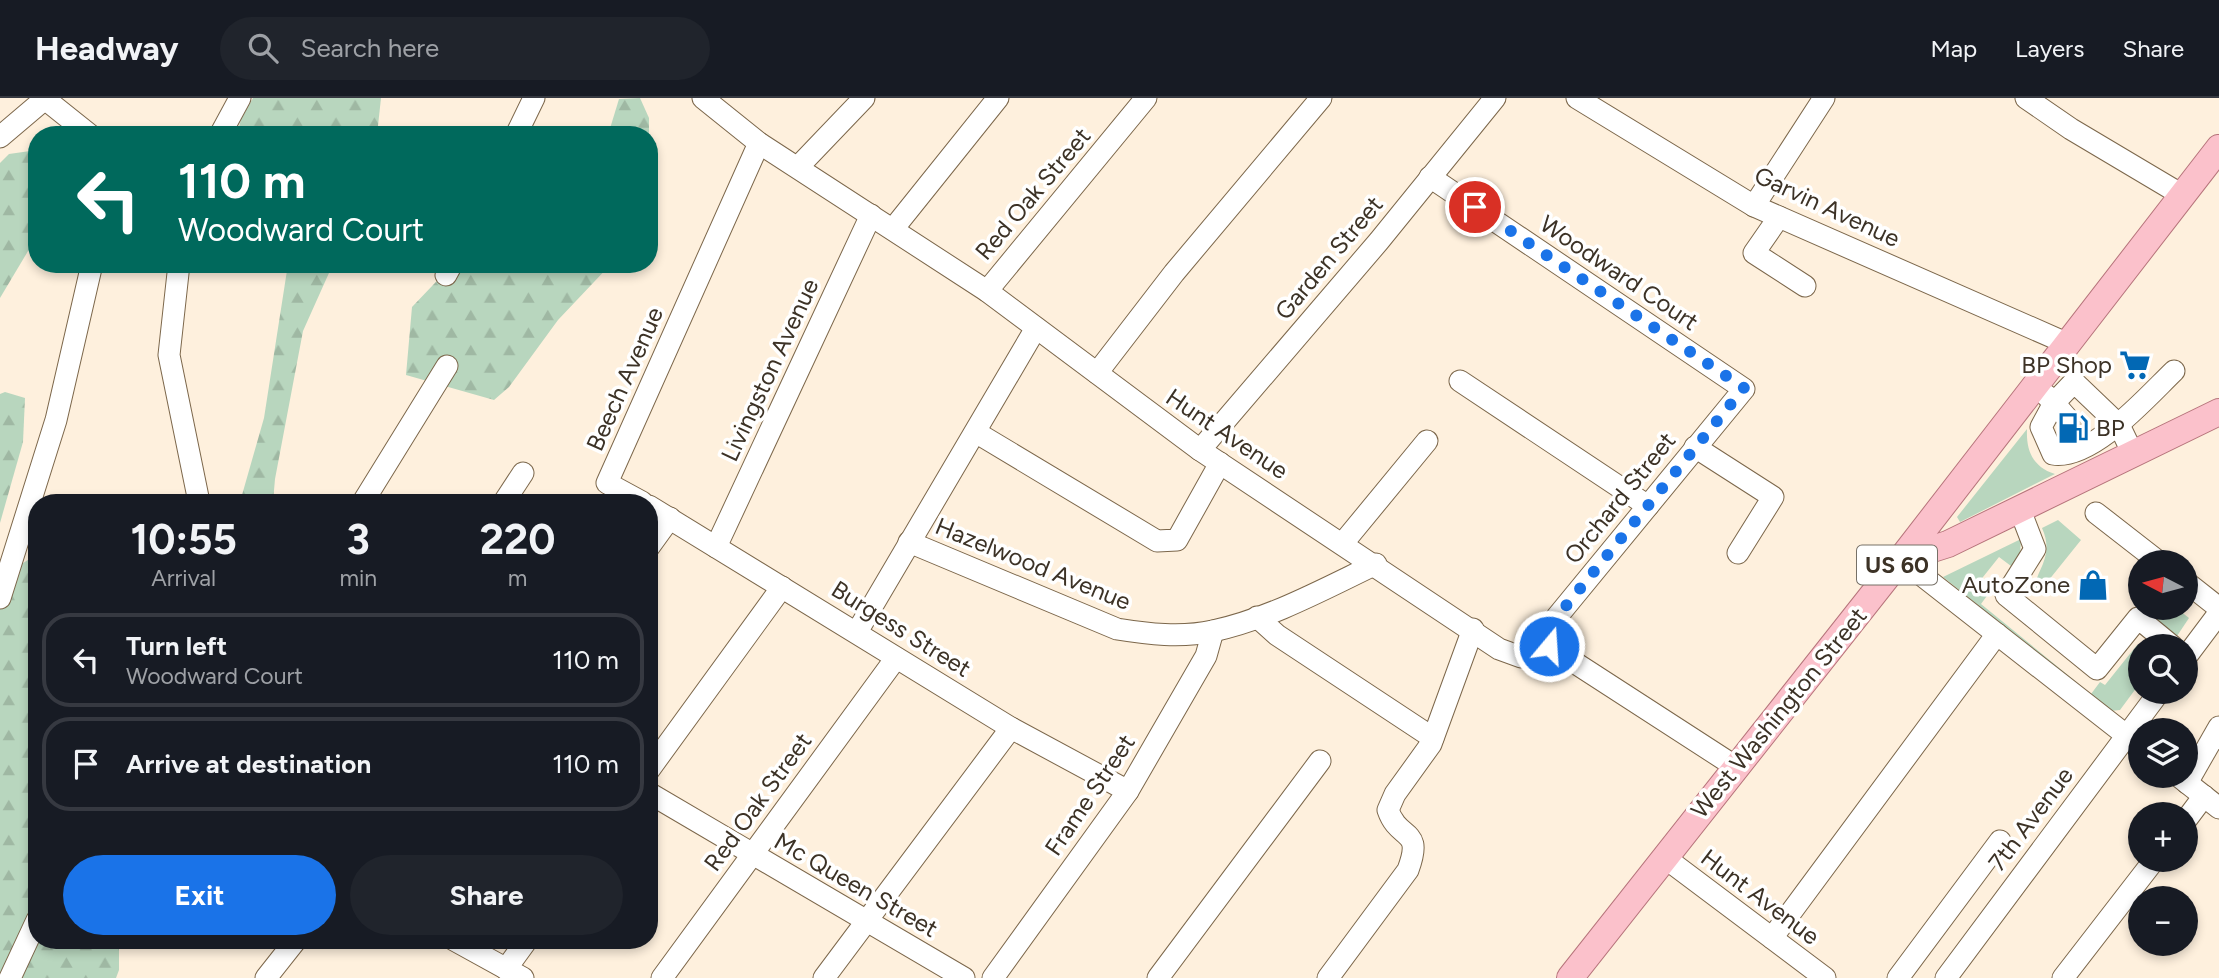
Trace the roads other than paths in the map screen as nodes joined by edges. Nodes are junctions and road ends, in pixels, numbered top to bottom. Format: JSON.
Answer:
{"nodes":[{"id":1,"x":46,"y":98,"type":"edge"},
{"id":2,"x":240,"y":98,"type":"edge"},
{"id":3,"x":534,"y":98,"type":"edge"},
{"id":4,"x":703,"y":98,"type":"edge"},
{"id":5,"x":864,"y":98,"type":"edge"},
{"id":6,"x":998,"y":98,"type":"edge"},
{"id":7,"x":1146,"y":98,"type":"edge"},
{"id":8,"x":1321,"y":98,"type":"edge"},
{"id":9,"x":1495,"y":98,"type":"edge"},
{"id":10,"x":1577,"y":98,"type":"edge"},
{"id":11,"x":1824,"y":98,"type":"edge"},
{"id":12,"x":2025,"y":98,"type":"edge"},
{"id":13,"x":79,"y":126,"type":"edge"},
{"id":14,"x":225,"y":126,"type":"edge"},
{"id":15,"x":520,"y":126,"type":"edge"},
{"id":16,"x":0,"y":137,"type":"edge"},
{"id":17,"x":759,"y":143,"type":"junction"},
{"id":18,"x":2219,"y":148,"type":"edge"},
{"id":19,"x":798,"y":167,"type":"junction"},
{"id":20,"x":1430,"y":177,"type":"junction"},
{"id":21,"x":2182,"y":195,"type":"junction"},
{"id":22,"x":1754,"y":206,"type":"junction"},
{"id":23,"x":871,"y":215,"type":"junction"},
{"id":24,"x":1779,"y":217,"type":"junction"},
{"id":25,"x":893,"y":229,"type":"junction"},
{"id":26,"x":90,"y":273,"type":"edge"},
{"id":27,"x":178,"y":273,"type":"edge"},
{"id":28,"x":1805,"y":286,"type":"dead end"},
{"id":29,"x":987,"y":291,"type":"junction"},
{"id":30,"x":1036,"y":328,"type":"junction"},
{"id":31,"x":2066,"y":342,"type":"junction"},
{"id":32,"x":447,"y":366,"type":"dead end"},
{"id":33,"x":2174,"y":371,"type":"dead end"},
{"id":34,"x":1097,"y":373,"type":"junction"},
{"id":35,"x":1460,"y":381,"type":"dead end"},
{"id":36,"x":2032,"y":386,"type":"junction"},
{"id":37,"x":1744,"y":388,"type":"joint"},
{"id":38,"x":2219,"y":412,"type":"edge"},
{"id":39,"x":2119,"y":425,"type":"junction"},
{"id":40,"x":2071,"y":427,"type":"junction"},
{"id":41,"x":976,"y":433,"type":"junction"},
{"id":42,"x":1427,"y":441,"type":"dead end"},
{"id":43,"x":1695,"y":447,"type":"junction"},
{"id":44,"x":1200,"y":450,"type":"junction"},
{"id":45,"x":2133,"y":454,"type":"junction"},
{"id":46,"x":1220,"y":463,"type":"junction"},
{"id":47,"x":523,"y":473,"type":"dead end"},
{"id":48,"x":2096,"y":473,"type":"junction"},
{"id":49,"x":33,"y":494,"type":"edge"},
{"id":50,"x":197,"y":494,"type":"edge"},
{"id":51,"x":368,"y":494,"type":"edge"},
{"id":52,"x":509,"y":494,"type":"edge"},
{"id":53,"x":627,"y":494,"type":"edge"},
{"id":54,"x":1648,"y":506,"type":"junction"},
{"id":55,"x":28,"y":509,"type":"edge"},
{"id":56,"x":2020,"y":510,"type":"junction"},
{"id":57,"x":658,"y":511,"type":"edge"},
{"id":58,"x":2096,"y":513,"type":"dead end"},
{"id":59,"x":670,"y":518,"type":"junction"},
{"id":60,"x":658,"y":535,"type":"edge"},
{"id":61,"x":909,"y":542,"type":"junction"},
{"id":62,"x":1343,"y":543,"type":"junction"},
{"id":63,"x":716,"y":547,"type":"junction"},
{"id":64,"x":2144,"y":550,"type":"edge"},
{"id":65,"x":1738,"y":553,"type":"dead end"},
{"id":66,"x":1901,"y":559,"type":"junction"},
{"id":67,"x":1376,"y":564,"type":"junction"},
{"id":68,"x":782,"y":587,"type":"junction"},
{"id":69,"x":2198,"y":591,"type":"edge"},
{"id":70,"x":0,"y":598,"type":"edge"},
{"id":71,"x":2219,"y":608,"type":"edge"},
{"id":72,"x":2219,"y":613,"type":"edge"},
{"id":73,"x":1257,"y":617,"type":"junction"},
{"id":74,"x":1473,"y":629,"type":"junction"},
{"id":75,"x":1213,"y":631,"type":"junction"},
{"id":76,"x":858,"y":632,"type":"junction"},
{"id":77,"x":1997,"y":634,"type":"junction"},
{"id":78,"x":2157,"y":634,"type":"edge"},
{"id":79,"x":2198,"y":641,"type":"edge"},
{"id":80,"x":1549,"y":646,"type":"junction"},
{"id":81,"x":896,"y":658,"type":"junction"},
{"id":82,"x":2219,"y":727,"type":"edge"},
{"id":83,"x":1011,"y":729,"type":"junction"},
{"id":84,"x":2128,"y":737,"type":"edge"},
{"id":85,"x":1433,"y":738,"type":"junction"},
{"id":86,"x":2128,"y":747,"type":"edge"},
{"id":87,"x":658,"y":758,"type":"edge"},
{"id":88,"x":1320,"y":761,"type":"dead end"},
{"id":89,"x":1736,"y":767,"type":"junction"},
{"id":90,"x":1128,"y":791,"type":"junction"},
{"id":91,"x":2197,"y":791,"type":"edge"},
{"id":92,"x":658,"y":798,"type":"edge"},
{"id":93,"x":2000,"y":841,"type":"dead end"},
{"id":94,"x":752,"y":855,"type":"junction"},
{"id":95,"x":1664,"y":857,"type":"junction"},
{"id":96,"x":2145,"y":872,"type":"edge"},
{"id":97,"x":868,"y":922,"type":"junction"},
{"id":98,"x":1772,"y":938,"type":"junction"},
{"id":99,"x":28,"y":939,"type":"edge"},
{"id":100,"x":289,"y":949,"type":"edge"},
{"id":101,"x":470,"y":949,"type":"edge"},
{"id":102,"x":523,"y":949,"type":"edge"},
{"id":103,"x":514,"y":973,"type":"edge"},
{"id":104,"x":1579,"y":975,"type":"edge"},
{"id":105,"x":10,"y":978,"type":"edge"},
{"id":106,"x":266,"y":978,"type":"edge"},
{"id":107,"x":662,"y":978,"type":"edge"},
{"id":108,"x":824,"y":978,"type":"edge"},
{"id":109,"x":964,"y":978,"type":"edge"},
{"id":110,"x":993,"y":978,"type":"edge"},
{"id":111,"x":1158,"y":978,"type":"edge"},
{"id":112,"x":1328,"y":978,"type":"edge"},
{"id":113,"x":1825,"y":978,"type":"edge"},
{"id":114,"x":1898,"y":978,"type":"edge"},
{"id":115,"x":1945,"y":978,"type":"edge"},
{"id":116,"x":2063,"y":978,"type":"edge"}],
"edges":[{"from":1,"to":13,"type":"street"},
{"from":1,"to":16,"type":"street"},
{"from":2,"to":14,"type":"street"},
{"from":3,"to":15,"type":"street"},
{"from":4,"to":17,"type":"street","name":"Hunt Avenue"},
{"from":5,"to":19,"type":"street"},
{"from":6,"to":25,"type":"street"},
{"from":7,"to":29,"type":"street","name":"Red Oak Street"},
{"from":8,"to":34,"type":"street"},
{"from":9,"to":20,"type":"street","name":"Garden Street"},
{"from":10,"to":22,"type":"street","name":"Garvin Avenue"},
{"from":11,"to":22,"type":"street"},
{"from":12,"to":21,"type":"street"},
{"from":17,"to":19,"type":"street","name":"Hunt Avenue"},
{"from":17,"to":53,"type":"street","name":"Beech Avenue"},
{"from":18,"to":21,"type":"main road","name":"West Washington Street","number":"US 60"},
{"from":19,"to":23,"type":"street","name":"Hunt Avenue"},
{"from":20,"to":37,"type":"street","name":"Woodward Court"},
{"from":20,"to":44,"type":"street","name":"Garden Street"},
{"from":21,"to":31,"type":"main road","name":"West Washington Street","number":"US 60"},
{"from":22,"to":24,"type":"street","name":"Garvin Avenue"},
{"from":23,"to":25,"type":"street","name":"Hunt Avenue"},
{"from":23,"to":63,"type":"street","name":"Livingston Avenue"},
{"from":24,"to":28,"type":"street"},
{"from":24,"to":31,"type":"street","name":"Garvin Avenue"},
{"from":25,"to":29,"type":"street","name":"Hunt Avenue"},
{"from":26,"to":49,"type":"street"},
{"from":27,"to":50,"type":"street"},
{"from":29,"to":30,"type":"street","name":"Hunt Avenue"},
{"from":30,"to":34,"type":"street","name":"Hunt Avenue"},
{"from":30,"to":41,"type":"street"},
{"from":31,"to":36,"type":"main road","name":"West Washington Street","number":"US 60"},
{"from":32,"to":51,"type":"street"},
{"from":33,"to":39,"type":"street"},
{"from":34,"to":44,"type":"street","name":"Hunt Avenue"},
{"from":35,"to":54,"type":"street"},
{"from":36,"to":40,"type":"street"},
{"from":36,"to":66,"type":"main road","name":"West Washington Street","number":"US 60"},
{"from":37,"to":43,"type":"street","name":"Orchard Street"},
{"from":38,"to":45,"type":"main road"},
{"from":39,"to":40,"type":"street"},
{"from":39,"to":40,"type":"street"},
{"from":39,"to":45,"type":"street"},
{"from":40,"to":48,"type":"street"},
{"from":41,"to":46,"type":"street"},
{"from":41,"to":61,"type":"street"},
{"from":42,"to":62,"type":"street"},
{"from":43,"to":54,"type":"street","name":"Orchard Street"},
{"from":43,"to":65,"type":"street"},
{"from":44,"to":46,"type":"street","name":"Hunt Avenue"},
{"from":45,"to":48,"type":"main road"},
{"from":46,"to":62,"type":"street","name":"Hunt Avenue"},
{"from":47,"to":52,"type":"street"},
{"from":48,"to":56,"type":"main road"},
{"from":54,"to":80,"type":"street","name":"Orchard Street"},
{"from":55,"to":70,"type":"street"},
{"from":56,"to":66,"type":"main road"},
{"from":56,"to":78,"type":"street"},
{"from":57,"to":59,"type":"street","name":"Burgess Street"},
{"from":58,"to":64,"type":"street"},
{"from":59,"to":60,"type":"street"},
{"from":59,"to":63,"type":"street","name":"Burgess Street"},
{"from":61,"to":75,"type":"street","name":"Hazelwood Avenue"},
{"from":61,"to":76,"type":"street"},
{"from":62,"to":67,"type":"street","name":"Hunt Avenue"},
{"from":63,"to":68,"type":"street","name":"Burgess Street"},
{"from":66,"to":77,"type":"street"},
{"from":66,"to":89,"type":"main road","name":"West Washington Street","number":"US 60"},
{"from":67,"to":73,"type":"street","name":"Hazelwood Avenue"},
{"from":67,"to":74,"type":"street","name":"Hunt Avenue"},
{"from":68,"to":76,"type":"street","name":"Burgess Street"},
{"from":68,"to":87,"type":"street"},
{"from":69,"to":71,"type":"street"},
{"from":72,"to":79,"type":"street"},
{"from":73,"to":75,"type":"street","name":"Hazelwood Avenue"},
{"from":73,"to":85,"type":"street"},
{"from":74,"to":80,"type":"street","name":"Hunt Avenue"},
{"from":74,"to":85,"type":"street"},
{"from":75,"to":90,"type":"street","name":"Frame Street"},
{"from":76,"to":81,"type":"street","name":"Burgess Street"},
{"from":77,"to":84,"type":"street"},
{"from":77,"to":98,"type":"street"},
{"from":80,"to":89,"type":"street"},
{"from":81,"to":83,"type":"street","name":"Burgess Street"},
{"from":81,"to":94,"type":"street","name":"Red Oak Street"},
{"from":82,"to":91,"type":"street"},
{"from":83,"to":90,"type":"street","name":"Burgess Street"},
{"from":83,"to":97,"type":"street"},
{"from":85,"to":112,"type":"street"},
{"from":86,"to":115,"type":"street","name":"7th Avenue"},
{"from":88,"to":111,"type":"street"},
{"from":89,"to":95,"type":"main road","name":"West Washington Street","number":"US 60"},
{"from":90,"to":110,"type":"street","name":"Frame Street"},
{"from":92,"to":94,"type":"street","name":"Mc Queen Street"},
{"from":93,"to":114,"type":"street"},
{"from":94,"to":97,"type":"street","name":"Mc Queen Street"},
{"from":94,"to":107,"type":"street","name":"Red Oak Street"},
{"from":95,"to":98,"type":"street","name":"Hunt Avenue"},
{"from":95,"to":104,"type":"main road","name":"West Washington Street","number":"US 60"},
{"from":96,"to":116,"type":"street"},
{"from":97,"to":108,"type":"street"},
{"from":97,"to":109,"type":"street","name":"Mc Queen Street"},
{"from":98,"to":113,"type":"street","name":"Hunt Avenue"},
{"from":99,"to":105,"type":"street"},
{"from":100,"to":106,"type":"street"},
{"from":101,"to":103,"type":"street"},
{"from":102,"to":103,"type":"street"}]}
